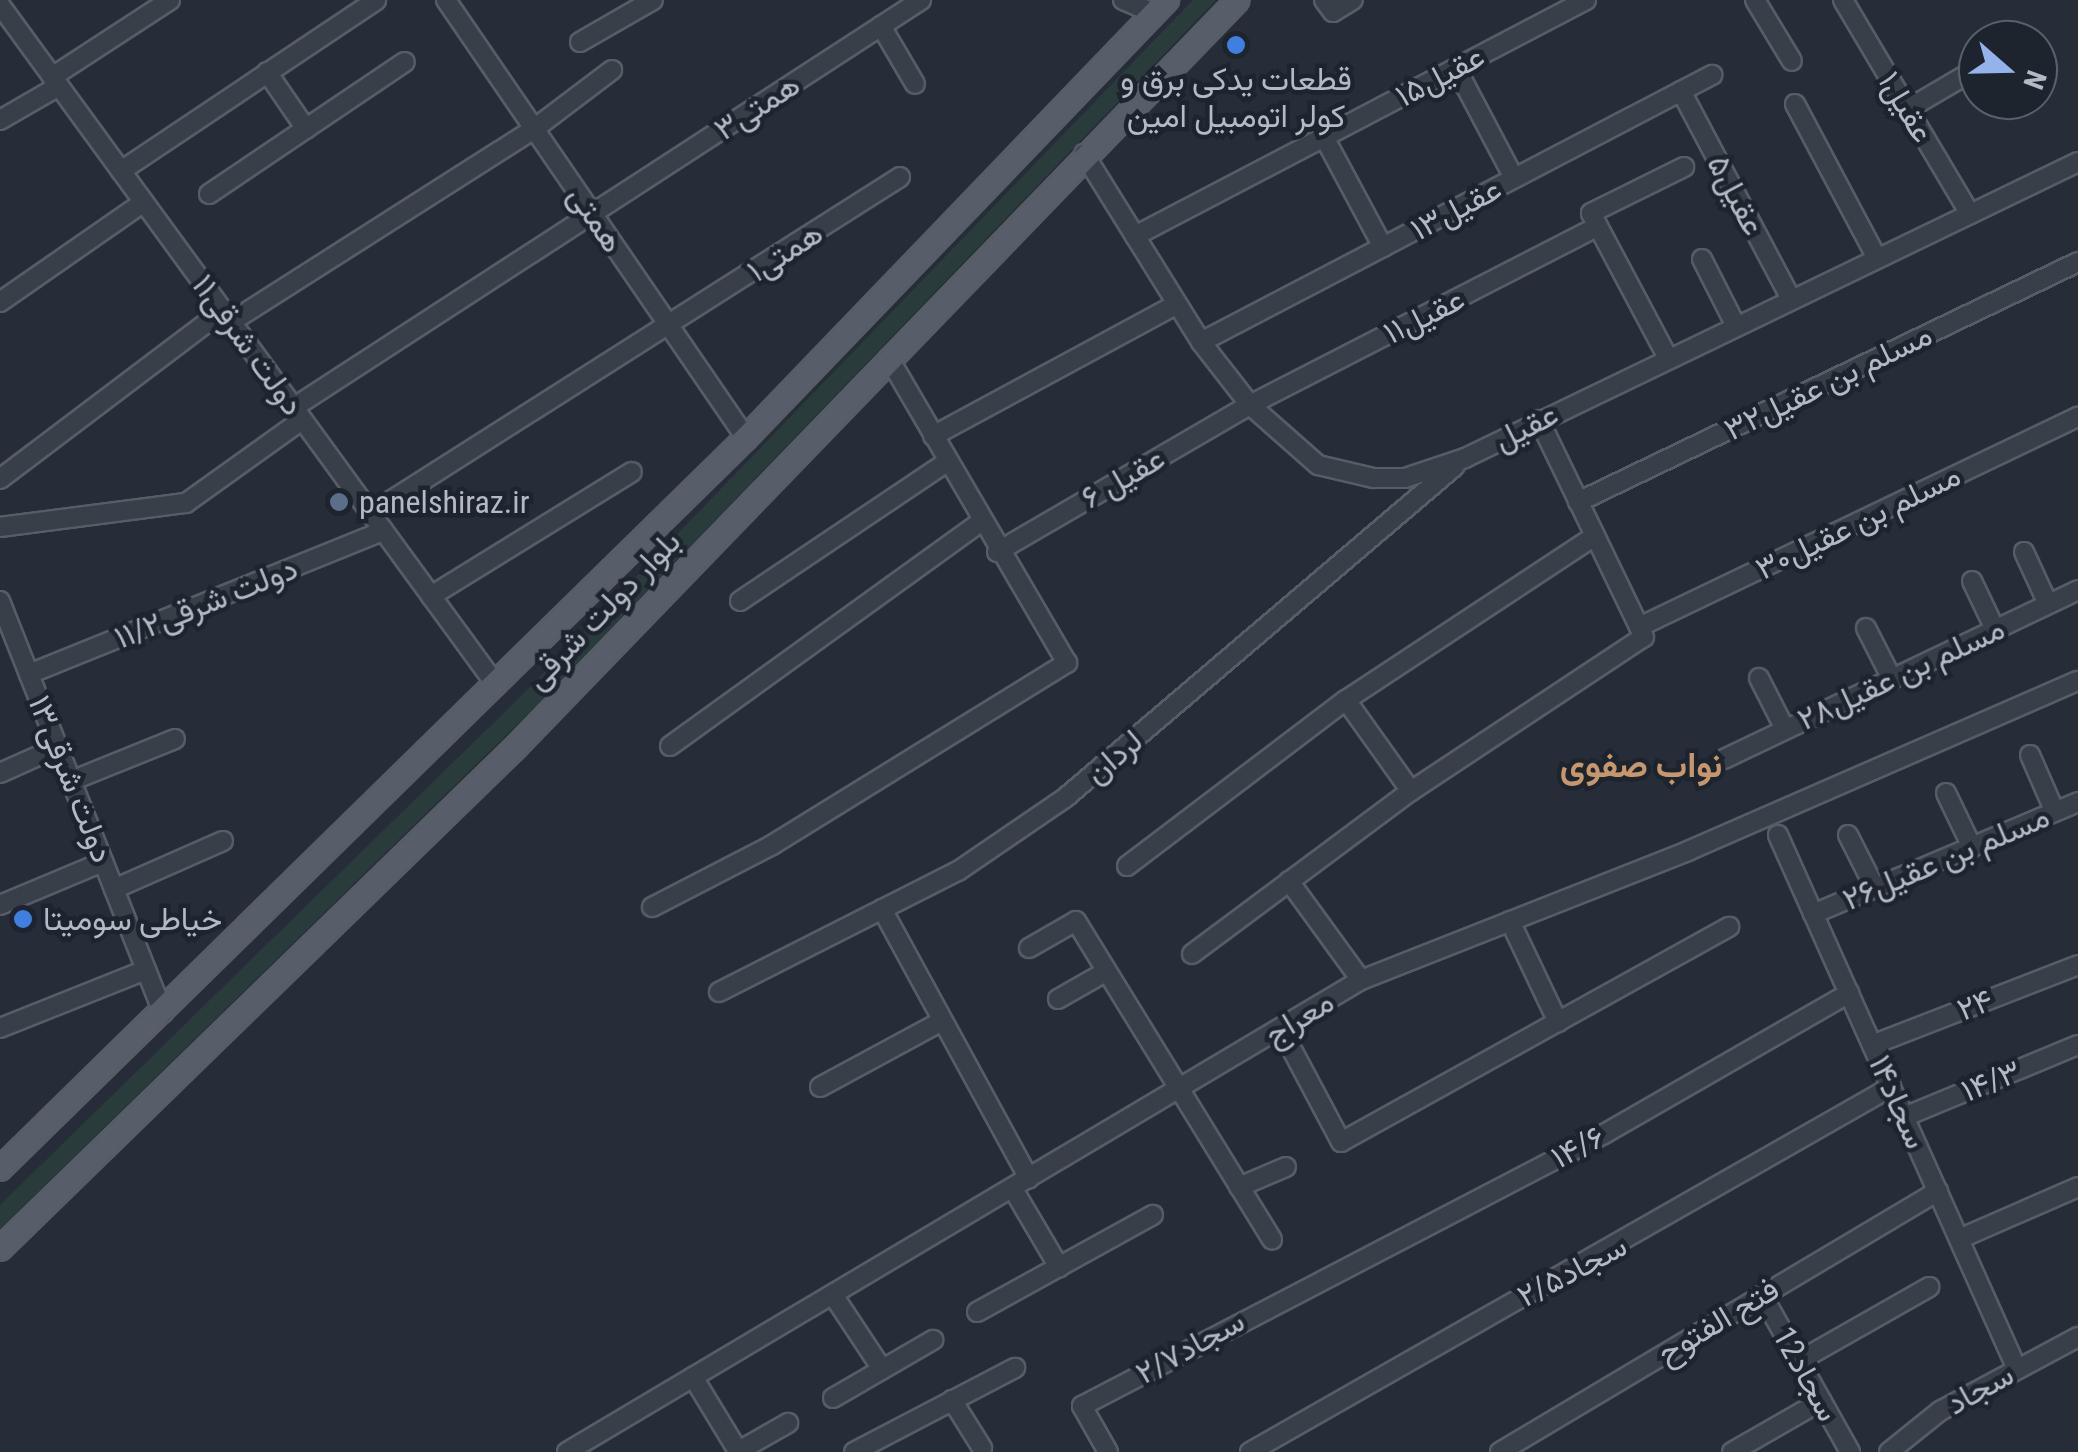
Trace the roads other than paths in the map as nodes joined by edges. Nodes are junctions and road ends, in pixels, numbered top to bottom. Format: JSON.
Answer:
{"nodes":[{"id":1,"x":170,"y":0,"type":"edge"},
{"id":2,"x":376,"y":0,"type":"edge"},
{"id":3,"x":446,"y":0,"type":"edge"},
{"id":4,"x":653,"y":0,"type":"edge"},
{"id":5,"x":921,"y":0,"type":"edge"},
{"id":6,"x":1123,"y":0,"type":"edge"},
{"id":7,"x":1238,"y":0,"type":"edge"},
{"id":8,"x":1324,"y":0,"type":"edge"},
{"id":9,"x":1354,"y":0,"type":"edge"},
{"id":10,"x":1586,"y":0,"type":"edge"},
{"id":11,"x":1756,"y":0,"type":"edge"},
{"id":12,"x":1842,"y":0,"type":"edge"},
{"id":13,"x":0,"y":5,"type":"edge"},
{"id":14,"x":1160,"y":7,"type":"edge"},
{"id":15,"x":881,"y":26,"type":"junction"},
{"id":16,"x":580,"y":42,"type":"dead end"},
{"id":17,"x":1792,"y":60,"type":"dead end"},
{"id":18,"x":405,"y":62,"type":"dead end"},
{"id":19,"x":1456,"y":68,"type":"junction"},
{"id":20,"x":612,"y":70,"type":"dead end"},
{"id":21,"x":267,"y":72,"type":"junction"},
{"id":22,"x":1712,"y":76,"type":"dead end"},
{"id":23,"x":1958,"y":80,"type":"edge"},
{"id":24,"x":56,"y":82,"type":"junction"},
{"id":25,"x":915,"y":84,"type":"dead end"},
{"id":26,"x":1681,"y":91,"type":"junction"},
{"id":27,"x":1795,"y":104,"type":"dead end"},
{"id":28,"x":1908,"y":109,"type":"junction"},
{"id":29,"x":0,"y":120,"type":"edge"},
{"id":30,"x":306,"y":128,"type":"junction"},
{"id":31,"x":534,"y":129,"type":"junction"},
{"id":32,"x":1324,"y":137,"type":"junction"},
{"id":33,"x":1084,"y":154,"type":"junction"},
{"id":34,"x":2078,"y":162,"type":"edge"},
{"id":35,"x":1684,"y":166,"type":"dead end"},
{"id":36,"x":121,"y":171,"type":"junction"},
{"id":37,"x":900,"y":177,"type":"dead end"},
{"id":38,"x":1514,"y":178,"type":"junction"},
{"id":39,"x":209,"y":194,"type":"dead end"},
{"id":40,"x":144,"y":202,"type":"junction"},
{"id":41,"x":593,"y":214,"type":"junction"},
{"id":42,"x":1970,"y":214,"type":"junction"},
{"id":43,"x":1595,"y":219,"type":"junction"},
{"id":44,"x":1135,"y":236,"type":"junction"},
{"id":45,"x":1383,"y":246,"type":"junction"},
{"id":46,"x":1877,"y":258,"type":"junction"},
{"id":47,"x":1702,"y":259,"type":"dead end"},
{"id":48,"x":2078,"y":262,"type":"edge"},
{"id":49,"x":1791,"y":300,"type":"junction"},
{"id":50,"x":0,"y":302,"type":"edge"},
{"id":51,"x":1177,"y":304,"type":"junction"},
{"id":52,"x":227,"y":316,"type":"junction"},
{"id":53,"x":669,"y":326,"type":"junction"},
{"id":54,"x":1736,"y":326,"type":"junction"},
{"id":55,"x":1201,"y":342,"type":"junction"},
{"id":56,"x":889,"y":358,"type":"junction"},
{"id":57,"x":1668,"y":358,"type":"junction"},
{"id":58,"x":1250,"y":405,"type":"junction"},
{"id":59,"x":298,"y":414,"type":"junction"},
{"id":60,"x":2078,"y":417,"type":"edge"},
{"id":61,"x":1539,"y":420,"type":"junction"},
{"id":62,"x":932,"y":436,"type":"junction"},
{"id":63,"x":746,"y":438,"type":"junction"},
{"id":64,"x":1465,"y":458,"type":"junction"},
{"id":65,"x":947,"y":462,"type":"junction"},
{"id":66,"x":632,"y":472,"type":"dead end"},
{"id":67,"x":0,"y":479,"type":"edge"},
{"id":68,"x":1578,"y":502,"type":"junction"},
{"id":69,"x":370,"y":514,"type":"junction"},
{"id":70,"x":981,"y":522,"type":"junction"},
{"id":71,"x":0,"y":527,"type":"edge"},
{"id":72,"x":383,"y":532,"type":"junction"},
{"id":73,"x":1595,"y":536,"type":"junction"},
{"id":74,"x":997,"y":552,"type":"junction"},
{"id":75,"x":2024,"y":552,"type":"dead end"},
{"id":76,"x":1972,"y":581,"type":"dead end"},
{"id":77,"x":2078,"y":590,"type":"edge"},
{"id":78,"x":431,"y":596,"type":"junction"},
{"id":79,"x":0,"y":601,"type":"edge"},
{"id":80,"x":740,"y":601,"type":"dead end"},
{"id":81,"x":2048,"y":604,"type":"junction"},
{"id":82,"x":1639,"y":627,"type":"junction"},
{"id":83,"x":1866,"y":628,"type":"dead end"},
{"id":84,"x":1995,"y":630,"type":"junction"},
{"id":85,"x":7,"y":642,"type":"edge"},
{"id":86,"x":29,"y":674,"type":"junction"},
{"id":87,"x":1759,"y":678,"type":"dead end"},
{"id":88,"x":1892,"y":679,"type":"junction"},
{"id":89,"x":2078,"y":681,"type":"edge"},
{"id":90,"x":496,"y":685,"type":"junction"},
{"id":91,"x":1346,"y":700,"type":"junction"},
{"id":92,"x":1785,"y":730,"type":"junction"},
{"id":93,"x":175,"y":740,"type":"dead end"},
{"id":94,"x":670,"y":746,"type":"dead end"},
{"id":95,"x":58,"y":747,"type":"junction"},
{"id":96,"x":2030,"y":755,"type":"dead end"},
{"id":97,"x":1724,"y":758,"type":"dead end"},
{"id":98,"x":0,"y":773,"type":"edge"},
{"id":99,"x":71,"y":781,"type":"junction"},
{"id":100,"x":1411,"y":791,"type":"junction"},
{"id":101,"x":1946,"y":793,"type":"dead end"},
{"id":102,"x":2078,"y":802,"type":"edge"},
{"id":103,"x":2054,"y":812,"type":"junction"},
{"id":104,"x":1778,"y":835,"type":"dead end"},
{"id":105,"x":1848,"y":835,"type":"dead end"},
{"id":106,"x":223,"y":842,"type":"dead end"},
{"id":107,"x":1972,"y":847,"type":"junction"},
{"id":108,"x":103,"y":862,"type":"junction"},
{"id":109,"x":1126,"y":866,"type":"dead end"},
{"id":110,"x":1290,"y":882,"type":"junction"},
{"id":111,"x":1875,"y":888,"type":"junction"},
{"id":112,"x":114,"y":889,"type":"junction"},
{"id":113,"x":0,"y":905,"type":"edge"},
{"id":114,"x":652,"y":908,"type":"dead end"},
{"id":115,"x":882,"y":909,"type":"junction"},
{"id":116,"x":1813,"y":914,"type":"junction"},
{"id":117,"x":1510,"y":921,"type":"junction"},
{"id":118,"x":1728,"y":927,"type":"dead end"},
{"id":119,"x":1029,"y":948,"type":"dead end"},
{"id":120,"x":1192,"y":954,"type":"dead end"},
{"id":121,"x":2078,"y":966,"type":"edge"},
{"id":122,"x":146,"y":970,"type":"junction"},
{"id":123,"x":1108,"y":971,"type":"junction"},
{"id":124,"x":1361,"y":980,"type":"junction"},
{"id":125,"x":719,"y":992,"type":"dead end"},
{"id":126,"x":1849,"y":993,"type":"junction"},
{"id":127,"x":1058,"y":999,"type":"dead end"},
{"id":128,"x":163,"y":1013,"type":"junction"},
{"id":129,"x":942,"y":1021,"type":"junction"},
{"id":130,"x":1558,"y":1022,"type":"junction"},
{"id":131,"x":0,"y":1028,"type":"edge"},
{"id":132,"x":1280,"y":1029,"type":"junction"},
{"id":133,"x":1872,"y":1045,"type":"junction"},
{"id":134,"x":2078,"y":1045,"type":"edge"},
{"id":135,"x":820,"y":1086,"type":"dead end"},
{"id":136,"x":1891,"y":1087,"type":"junction"},
{"id":137,"x":1182,"y":1089,"type":"junction"},
{"id":138,"x":1904,"y":1117,"type":"junction"},
{"id":139,"x":1286,"y":1166,"type":"dead end"},
{"id":140,"x":0,"y":1169,"type":"edge"},
{"id":141,"x":1021,"y":1184,"type":"junction"},
{"id":142,"x":1240,"y":1187,"type":"junction"},
{"id":143,"x":2078,"y":1187,"type":"edge"},
{"id":144,"x":1938,"y":1192,"type":"junction"},
{"id":145,"x":1153,"y":1215,"type":"dead end"},
{"id":146,"x":1959,"y":1239,"type":"junction"},
{"id":147,"x":1272,"y":1240,"type":"dead end"},
{"id":148,"x":0,"y":1249,"type":"edge"},
{"id":149,"x":1059,"y":1266,"type":"junction"},
{"id":150,"x":1929,"y":1287,"type":"dead end"},
{"id":151,"x":1300,"y":1289,"type":"joint"},
{"id":152,"x":833,"y":1294,"type":"junction"},
{"id":153,"x":1762,"y":1295,"type":"junction"},
{"id":154,"x":976,"y":1312,"type":"dead end"},
{"id":155,"x":2078,"y":1338,"type":"edge"},
{"id":156,"x":934,"y":1340,"type":"dead end"},
{"id":157,"x":1799,"y":1361,"type":"junction"},
{"id":158,"x":1015,"y":1368,"type":"dead end"},
{"id":159,"x":882,"y":1369,"type":"junction"},
{"id":160,"x":2017,"y":1369,"type":"junction"},
{"id":161,"x":693,"y":1378,"type":"junction"},
{"id":162,"x":833,"y":1398,"type":"dead end"},
{"id":163,"x":952,"y":1400,"type":"junction"},
{"id":164,"x":1821,"y":1401,"type":"junction"},
{"id":165,"x":788,"y":1423,"type":"dead end"},
{"id":166,"x":982,"y":1448,"type":"dead end"},
{"id":167,"x":568,"y":1452,"type":"edge"},
{"id":168,"x":737,"y":1452,"type":"edge"},
{"id":169,"x":854,"y":1452,"type":"edge"},
{"id":170,"x":1108,"y":1452,"type":"edge"},
{"id":171,"x":1250,"y":1452,"type":"edge"},
{"id":172,"x":1500,"y":1452,"type":"edge"},
{"id":173,"x":1732,"y":1452,"type":"edge"},
{"id":174,"x":1850,"y":1452,"type":"edge"},
{"id":175,"x":1890,"y":1452,"type":"edge"}],
"edges":[{"from":1,"to":24,"type":"street"},
{"from":2,"to":21,"type":"street"},
{"from":3,"to":31,"type":"street","name":"همتی"},
{"from":4,"to":16,"type":"street"},
{"from":5,"to":15,"type":"street","name":"۳همتی"},
{"from":6,"to":14,"type":"street"},
{"from":7,"to":33,"type":"main road","name":"بلوار دولت شرقی"},
{"from":8,"to":9,"type":"street"},
{"from":10,"to":19,"type":"street","name":"عقیل۱۵"},
{"from":11,"to":17,"type":"street"},
{"from":12,"to":28,"type":"street","name":"عقیل۱"},
{"from":13,"to":24,"type":"street","name":"۱۱دولت شرقی"},
{"from":14,"to":63,"type":"main road","name":"بلوار دولت شرقی"},
{"from":15,"to":25,"type":"street"},
{"from":15,"to":41,"type":"street","name":"۳همتی"},
{"from":18,"to":30,"type":"street"},
{"from":19,"to":32,"type":"street","name":"عقیل۱۵"},
{"from":19,"to":38,"type":"street"},
{"from":20,"to":31,"type":"street"},
{"from":21,"to":30,"type":"street"},
{"from":21,"to":36,"type":"street"},
{"from":22,"to":26,"type":"street","name":"عقیل۱۳"},
{"from":23,"to":28,"type":"street"},
{"from":24,"to":29,"type":"street"},
{"from":24,"to":36,"type":"street","name":"۱۱دولت شرقی"},
{"from":26,"to":38,"type":"street","name":"عقیل۱۳"},
{"from":26,"to":49,"type":"street","name":"عقیل۵"},
{"from":27,"to":46,"type":"street"},
{"from":28,"to":42,"type":"street","name":"عقیل۱"},
{"from":30,"to":39,"type":"street"},
{"from":31,"to":41,"type":"street","name":"همتی"},
{"from":31,"to":52,"type":"street"},
{"from":32,"to":44,"type":"street","name":"عقیل۱۵"},
{"from":32,"to":45,"type":"street"},
{"from":33,"to":44,"type":"street","name":"عقیل"},
{"from":33,"to":56,"type":"main road","name":"بلوار دولت شرقی"},
{"from":34,"to":42,"type":"street","name":"عقیل"},
{"from":35,"to":43,"type":"street","name":"عقیل۱۱"},
{"from":36,"to":40,"type":"street","name":"۱۱دولت شرقی"},
{"from":37,"to":53,"type":"street","name":"۱همتی"},
{"from":38,"to":45,"type":"street","name":"عقیل۱۳"},
{"from":40,"to":50,"type":"street"},
{"from":40,"to":52,"type":"street","name":"۱۱دولت شرقی"},
{"from":41,"to":53,"type":"street","name":"همتی"},
{"from":41,"to":59,"type":"street","name":"۳همتی"},
{"from":42,"to":46,"type":"street","name":"عقیل"},
{"from":43,"to":57,"type":"street"},
{"from":43,"to":58,"type":"street","name":"عقیل۱۱"},
{"from":44,"to":51,"type":"street","name":"عقیل"},
{"from":45,"to":55,"type":"street","name":"عقیل۱۳"},
{"from":46,"to":49,"type":"street","name":"عقیل"},
{"from":47,"to":54,"type":"street"},
{"from":48,"to":68,"type":"street","name":"مسلم بن عقیل۳۲"},
{"from":49,"to":54,"type":"street","name":"عقیل"},
{"from":51,"to":55,"type":"street","name":"عقیل"},
{"from":51,"to":62,"type":"street"},
{"from":52,"to":59,"type":"street","name":"۱۱دولت شرقی"},
{"from":52,"to":67,"type":"street"},
{"from":53,"to":63,"type":"street","name":"همتی"},
{"from":53,"to":69,"type":"street","name":"۱همتی"},
{"from":54,"to":57,"type":"street","name":"عقیل"},
{"from":55,"to":58,"type":"street","name":"عقیل"},
{"from":56,"to":62,"type":"street"},
{"from":56,"to":148,"type":"main road","name":"بلوار دولت شرقی"},
{"from":57,"to":61,"type":"street","name":"عقیل"},
{"from":58,"to":64,"type":"street","name":"عقیل"},
{"from":58,"to":74,"type":"street","name":"عقیل ۶"},
{"from":59,"to":69,"type":"street","name":"۱۱دولت شرقی"},
{"from":59,"to":71,"type":"street","name":"۳همتی"},
{"from":60,"to":82,"type":"street","name":"مسلم بن عقیل۳۰"},
{"from":61,"to":64,"type":"street","name":"عقیل"},
{"from":61,"to":68,"type":"street"},
{"from":62,"to":65,"type":"street"},
{"from":63,"to":90,"type":"main road","name":"بلوار دولت شرقی"},
{"from":64,"to":115,"type":"street","name":"لردان"},
{"from":65,"to":70,"type":"street"},
{"from":65,"to":80,"type":"street"},
{"from":66,"to":78,"type":"street"},
{"from":68,"to":73,"type":"street"},
{"from":69,"to":72,"type":"street","name":"۱۱دولت شرقی"},
{"from":70,"to":74,"type":"street"},
{"from":70,"to":94,"type":"street"},
{"from":72,"to":78,"type":"street","name":"۱۱دولت شرقی"},
{"from":72,"to":86,"type":"street","name":"۱۱/۲دولت شرقی"},
{"from":73,"to":82,"type":"street"},
{"from":73,"to":91,"type":"street"},
{"from":74,"to":114,"type":"street"},
{"from":75,"to":81,"type":"street"},
{"from":76,"to":84,"type":"street"},
{"from":77,"to":81,"type":"street","name":"مسلم بن عقیل۲۸"},
{"from":78,"to":90,"type":"street","name":"۱۱دولت شرقی"},
{"from":79,"to":85,"type":"street","name":"۱۳دولت شرقی"},
{"from":81,"to":84,"type":"street","name":"مسلم بن عقیل۲۸"},
{"from":82,"to":100,"type":"street"},
{"from":83,"to":88,"type":"street"},
{"from":84,"to":88,"type":"street","name":"مسلم بن عقیل۲۸"},
{"from":85,"to":86,"type":"street","name":"۱۳دولت شرقی"},
{"from":86,"to":95,"type":"street","name":"۱۳دولت شرقی"},
{"from":87,"to":92,"type":"street"},
{"from":88,"to":92,"type":"street","name":"مسلم بن عقیل۲۸"},
{"from":89,"to":117,"type":"street","name":"معراج"},
{"from":90,"to":128,"type":"main road","name":"بلوار دولت شرقی"},
{"from":91,"to":100,"type":"street"},
{"from":91,"to":109,"type":"street"},
{"from":92,"to":97,"type":"street","name":"مسلم بن عقیل۲۸"},
{"from":93,"to":99,"type":"street"},
{"from":95,"to":98,"type":"street"},
{"from":95,"to":99,"type":"street","name":"۱۳دولت شرقی"},
{"from":96,"to":103,"type":"street"},
{"from":99,"to":108,"type":"street","name":"۱۳دولت شرقی"},
{"from":100,"to":110,"type":"street"},
{"from":101,"to":107,"type":"street"},
{"from":102,"to":103,"type":"street","name":"مسلم بن عقیل۲۶"},
{"from":103,"to":107,"type":"street","name":"مسلم بن عقیل۲۶"},
{"from":104,"to":116,"type":"street","name":"۱۴سجاد"},
{"from":105,"to":111,"type":"street"},
{"from":106,"to":112,"type":"street"},
{"from":107,"to":111,"type":"street","name":"مسلم بن عقیل۲۶"},
{"from":108,"to":112,"type":"street","name":"۱۳دولت شرقی"},
{"from":108,"to":113,"type":"street"},
{"from":110,"to":120,"type":"street"},
{"from":110,"to":124,"type":"street"},
{"from":111,"to":116,"type":"street","name":"مسلم بن عقیل۲۶"},
{"from":112,"to":122,"type":"street","name":"۱۳دولت شرقی"},
{"from":115,"to":125,"type":"street","name":"لردان"},
{"from":115,"to":129,"type":"street"},
{"from":116,"to":126,"type":"street","name":"۱۴سجاد"},
{"from":117,"to":124,"type":"street","name":"معراج"},
{"from":117,"to":130,"type":"street"},
{"from":118,"to":130,"type":"street"},
{"from":119,"to":123,"type":"street"},
{"from":121,"to":133,"type":"street","name":"۲۴"},
{"from":122,"to":128,"type":"street","name":"۱۳دولت شرقی"},
{"from":122,"to":131,"type":"street"},
{"from":123,"to":127,"type":"street"},
{"from":123,"to":137,"type":"street"},
{"from":124,"to":132,"type":"street","name":"معراج"},
{"from":126,"to":133,"type":"street","name":"۱۴سجاد"},
{"from":126,"to":151,"type":"street","name":"۱۴/۶"},
{"from":128,"to":140,"type":"main road","name":"بلوار دولت شرقی"},
{"from":129,"to":135,"type":"street"},
{"from":129,"to":141,"type":"street"},
{"from":130,"to":132,"type":"street"},
{"from":132,"to":137,"type":"street","name":"معراج"},
{"from":133,"to":136,"type":"street","name":"۱۴سجاد"},
{"from":134,"to":138,"type":"street","name":"۱۴/۳"},
{"from":136,"to":138,"type":"street","name":"۱۴سجاد"},
{"from":136,"to":171,"type":"street","name":"۲/۵سجاد"},
{"from":137,"to":141,"type":"street","name":"معراج"},
{"from":137,"to":142,"type":"street"},
{"from":138,"to":144,"type":"street","name":"۱۴سجاد"},
{"from":139,"to":142,"type":"street"},
{"from":141,"to":149,"type":"street"},
{"from":141,"to":152,"type":"street","name":"معراج"},
{"from":142,"to":147,"type":"street"},
{"from":143,"to":146,"type":"street"},
{"from":144,"to":146,"type":"street","name":"۱۴سجاد"},
{"from":144,"to":153,"type":"street","name":"فتح الفتوح"},
{"from":145,"to":149,"type":"street"},
{"from":146,"to":160,"type":"street","name":"۱۴سجاد"},
{"from":149,"to":154,"type":"street"},
{"from":150,"to":157,"type":"street"},
{"from":151,"to":170,"type":"street","name":"سجاد۲/۷"},
{"from":152,"to":159,"type":"street"},
{"from":152,"to":161,"type":"street","name":"معراج"},
{"from":153,"to":157,"type":"street","name":"12سجاد"},
{"from":153,"to":172,"type":"street","name":"فتح الفتوح"},
{"from":155,"to":160,"type":"street","name":"سجاد"},
{"from":156,"to":159,"type":"street"},
{"from":157,"to":164,"type":"street","name":"12سجاد"},
{"from":158,"to":163,"type":"street"},
{"from":159,"to":162,"type":"street"},
{"from":160,"to":175,"type":"street","name":"سجاد"},
{"from":161,"to":167,"type":"street","name":"معراج"},
{"from":161,"to":168,"type":"street"},
{"from":163,"to":166,"type":"street"},
{"from":163,"to":169,"type":"street"},
{"from":164,"to":173,"type":"street"},
{"from":164,"to":174,"type":"street","name":"12سجاد"},
{"from":165,"to":168,"type":"street"}]}
